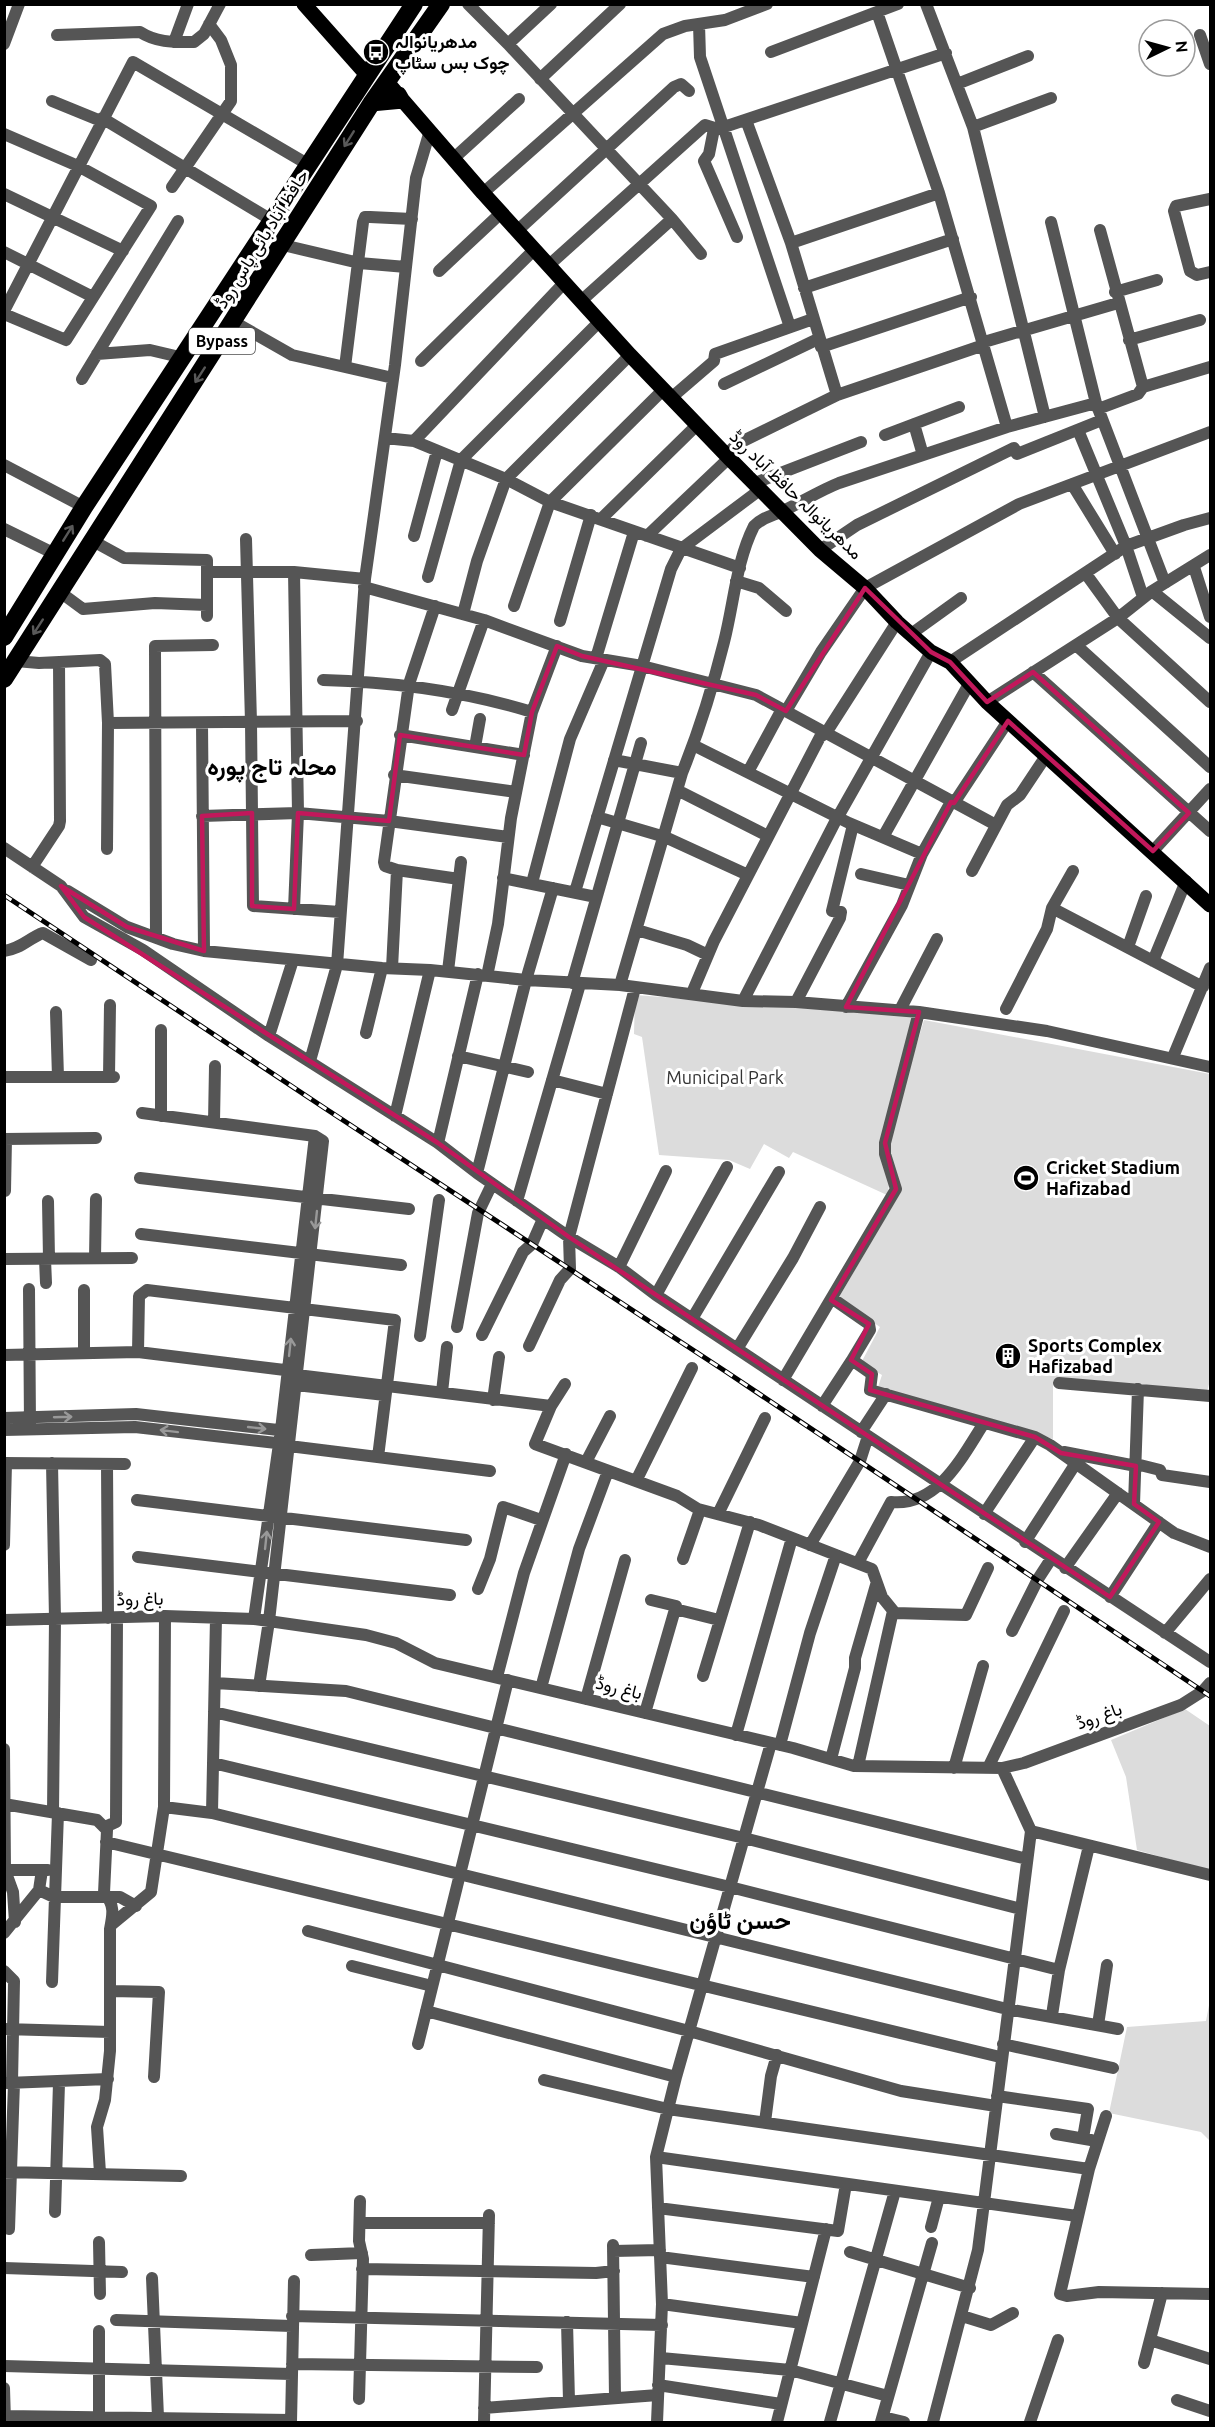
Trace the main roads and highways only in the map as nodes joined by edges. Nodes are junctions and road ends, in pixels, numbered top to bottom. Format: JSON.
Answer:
{"nodes":[{"id":1,"x":304,"y":4,"type":"edge"},
{"id":2,"x":414,"y":4,"type":"edge"},
{"id":3,"x":441,"y":4,"type":"edge"},
{"id":4,"x":347,"y":55,"type":"junction"},
{"id":5,"x":380,"y":56,"type":"junction"},
{"id":6,"x":367,"y":75,"type":"junction"},
{"id":7,"x":390,"y":76,"type":"junction"},
{"id":8,"x":353,"y":96,"type":"junction"},
{"id":9,"x":403,"y":101,"type":"junction"},
{"id":10,"x":371,"y":104,"type":"junction"},
{"id":11,"x":5,"y":635,"type":"edge"},
{"id":12,"x":4,"y":679,"type":"edge"},
{"id":13,"x":1210,"y":905,"type":"edge"}],
"edges":[{"from":1,"to":4,"type":"main road"},
{"from":2,"to":5,"type":"highway","name":"حافظ آباد بائی پاس روڈ","number":"Bypass"},
{"from":3,"to":7,"type":"highway","name":"حافظ آباد بائی پاس روڈ","number":"Bypass"},
{"from":4,"to":5,"type":"main road"},
{"from":4,"to":6,"type":"main road"},
{"from":4,"to":8,"type":"main road"},
{"from":5,"to":6,"type":"highway","name":"حافظ آباد بائی پاس روڈ","number":"Bypass"},
{"from":6,"to":8,"type":"highway","name":"حافظ آباد بائی پاس روڈ","number":"Bypass"},
{"from":7,"to":9,"type":"main road","name":"مدھریانوالہ حافظ آباد روڈ"},
{"from":7,"to":10,"type":"highway","name":"حافظ آباد بائی پاس روڈ","number":"Bypass"},
{"from":11,"to":8,"type":"highway","name":"حافظ آباد بائی پاس روڈ","number":"Bypass","one_way":true},
{"from":9,"to":10,"type":"main road"},
{"from":9,"to":13,"type":"main road","name":"مدھریانوالہ حافظ آباد روڈ"},
{"from":10,"to":12,"type":"highway","name":"حافظ آباد بائی پاس روڈ","number":"Bypass","one_way":true}]}
